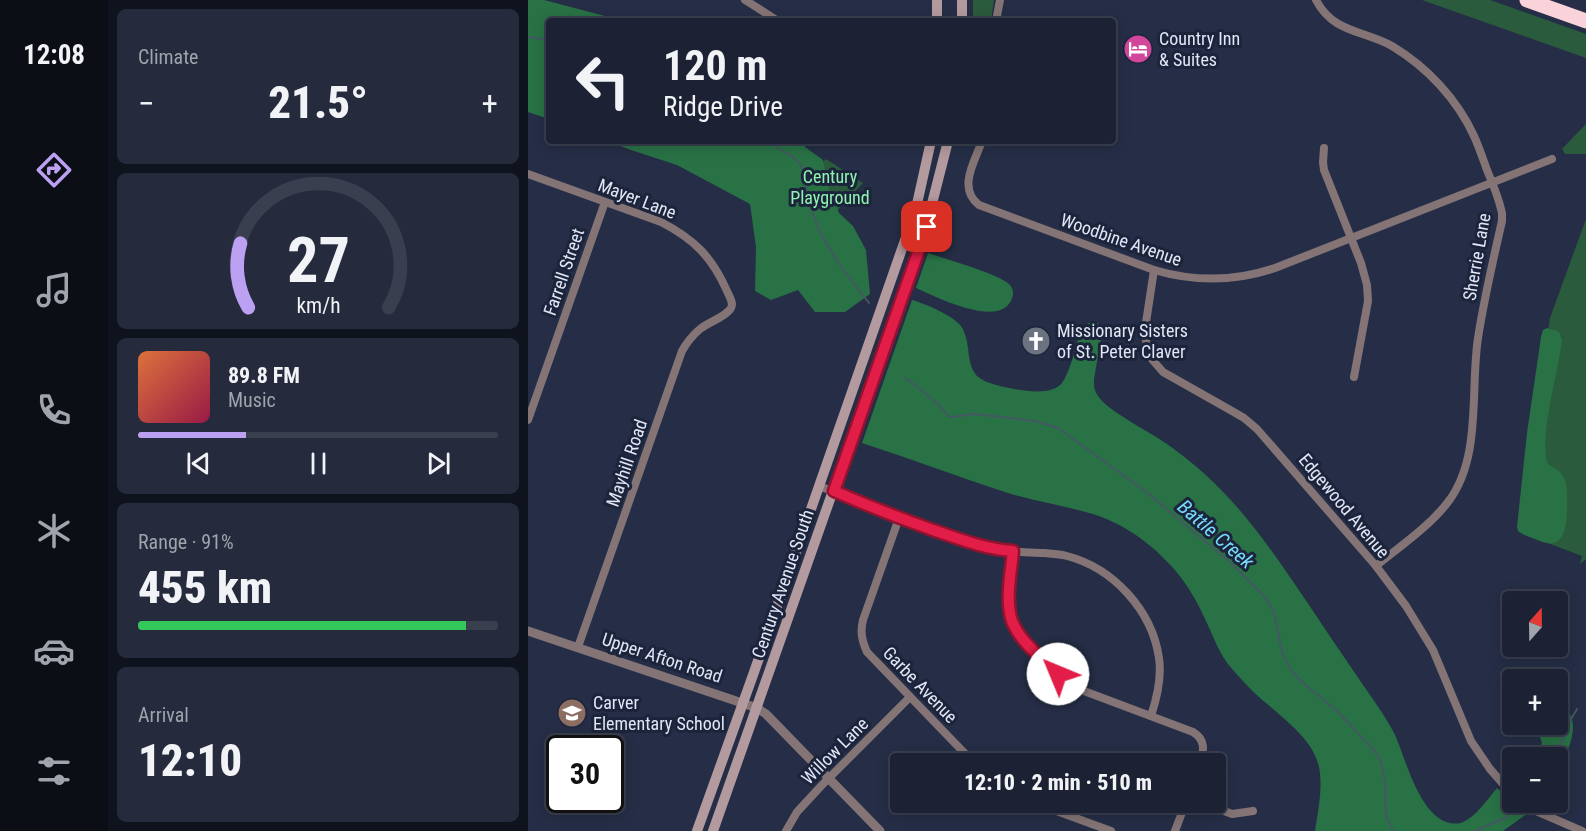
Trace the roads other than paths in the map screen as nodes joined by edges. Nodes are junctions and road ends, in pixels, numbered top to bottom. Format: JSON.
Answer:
{"nodes":[{"id":1,"x":746,"y":0,"type":"edge"},
{"id":2,"x":937,"y":0,"type":"edge"},
{"id":3,"x":962,"y":0,"type":"edge"},
{"id":4,"x":1000,"y":0,"type":"edge"},
{"id":5,"x":1316,"y":0,"type":"edge"},
{"id":6,"x":1527,"y":0,"type":"edge"},
{"id":7,"x":773,"y":18,"type":"edge"},
{"id":8,"x":938,"y":18,"type":"edge"},
{"id":9,"x":962,"y":18,"type":"edge"},
{"id":10,"x":997,"y":18,"type":"edge"},
{"id":11,"x":1586,"y":21,"type":"edge"},
{"id":12,"x":930,"y":144,"type":"edge"},
{"id":13,"x":947,"y":144,"type":"edge"},
{"id":14,"x":981,"y":144,"type":"edge"},
{"id":15,"x":1324,"y":148,"type":"dead end"},
{"id":16,"x":1552,"y":159,"type":"dead end"},
{"id":17,"x":528,"y":174,"type":"edge"},
{"id":18,"x":1492,"y":182,"type":"junction"},
{"id":19,"x":605,"y":202,"type":"junction"},
{"id":20,"x":1351,"y":238,"type":"junction"},
{"id":21,"x":1154,"y":270,"type":"junction"},
{"id":22,"x":731,"y":309,"type":"joint"},
{"id":23,"x":1354,"y":377,"type":"dead end"},
{"id":24,"x":528,"y":420,"type":"edge"},
{"id":25,"x":819,"y":486,"type":"junction"},
{"id":26,"x":834,"y":491,"type":"junction"},
{"id":27,"x":898,"y":518,"type":"junction"},
{"id":28,"x":1013,"y":551,"type":"junction"},
{"id":29,"x":1376,"y":566,"type":"junction"},
{"id":30,"x":528,"y":631,"type":"edge"},
{"id":31,"x":578,"y":647,"type":"junction"},
{"id":32,"x":910,"y":697,"type":"junction"},
{"id":33,"x":744,"y":702,"type":"junction"},
{"id":34,"x":757,"y":708,"type":"junction"},
{"id":35,"x":1151,"y":716,"type":"junction"},
{"id":36,"x":964,"y":753,"type":"edge"},
{"id":37,"x":1203,"y":753,"type":"edge"},
{"id":38,"x":828,"y":778,"type":"junction"},
{"id":39,"x":1502,"y":784,"type":"edge"},
{"id":40,"x":1253,"y":811,"type":"dead end"},
{"id":41,"x":1226,"y":812,"type":"edge"},
{"id":42,"x":1062,"y":813,"type":"edge"},
{"id":43,"x":1182,"y":813,"type":"edge"},
{"id":44,"x":1541,"y":813,"type":"edge"},
{"id":45,"x":697,"y":831,"type":"edge"},
{"id":46,"x":713,"y":831,"type":"edge"},
{"id":47,"x":786,"y":831,"type":"edge"},
{"id":48,"x":880,"y":831,"type":"edge"},
{"id":49,"x":1111,"y":831,"type":"edge"},
{"id":50,"x":1175,"y":831,"type":"edge"},
{"id":51,"x":1582,"y":831,"type":"edge"}],
"edges":[{"from":1,"to":7,"type":"street"},
{"from":2,"to":8,"type":"main road"},
{"from":3,"to":9,"type":"main road"},
{"from":4,"to":10,"type":"street"},
{"from":5,"to":18,"type":"street","name":"Sherrie Lane"},
{"from":6,"to":11,"type":"highway"},
{"from":12,"to":25,"type":"main road","name":"Century Avenue South"},
{"from":13,"to":26,"type":"main road","name":"Century Avenue South"},
{"from":14,"to":21,"type":"street","name":"Woodbine Avenue"},
{"from":15,"to":20,"type":"street"},
{"from":16,"to":18,"type":"street","name":"Woodbine Avenue"},
{"from":17,"to":19,"type":"street","name":"Mayer Lane"},
{"from":18,"to":20,"type":"street","name":"Woodbine Avenue"},
{"from":18,"to":29,"type":"street","name":"Sherrie Lane"},
{"from":19,"to":22,"type":"street","name":"Mayer Lane"},
{"from":19,"to":24,"type":"street","name":"Farrell Street"},
{"from":20,"to":21,"type":"street","name":"Woodbine Avenue"},
{"from":20,"to":23,"type":"street"},
{"from":21,"to":29,"type":"street","name":"Edgewood Avenue"},
{"from":22,"to":31,"type":"street","name":"Mayhill Road"},
{"from":25,"to":26,"type":"street"},
{"from":25,"to":33,"type":"main road","name":"Century Avenue South"},
{"from":26,"to":27,"type":"street"},
{"from":26,"to":34,"type":"main road","name":"Century Avenue South"},
{"from":27,"to":28,"type":"street"},
{"from":27,"to":32,"type":"street","name":"Garbe Avenue"},
{"from":28,"to":35,"type":"street"},
{"from":28,"to":35,"type":"street"},
{"from":29,"to":39,"type":"street","name":"Edgewood Avenue"},
{"from":30,"to":31,"type":"street","name":"Upper Afton Road"},
{"from":31,"to":33,"type":"street","name":"Upper Afton Road"},
{"from":32,"to":36,"type":"street","name":"Garbe Avenue"},
{"from":32,"to":38,"type":"street","name":"Willow Lane"},
{"from":33,"to":34,"type":"street","name":"Upper Afton Road"},
{"from":33,"to":45,"type":"main road","name":"Century Avenue South"},
{"from":34,"to":38,"type":"street","name":"Upper Afton Road"},
{"from":34,"to":46,"type":"main road","name":"Century Avenue South"},
{"from":35,"to":37,"type":"street"},
{"from":38,"to":47,"type":"street","name":"Willow Lane"},
{"from":38,"to":48,"type":"street","name":"Upper Afton Road"},
{"from":40,"to":41,"type":"street"},
{"from":42,"to":49,"type":"street"},
{"from":43,"to":50,"type":"street"},
{"from":44,"to":51,"type":"street"}]}
